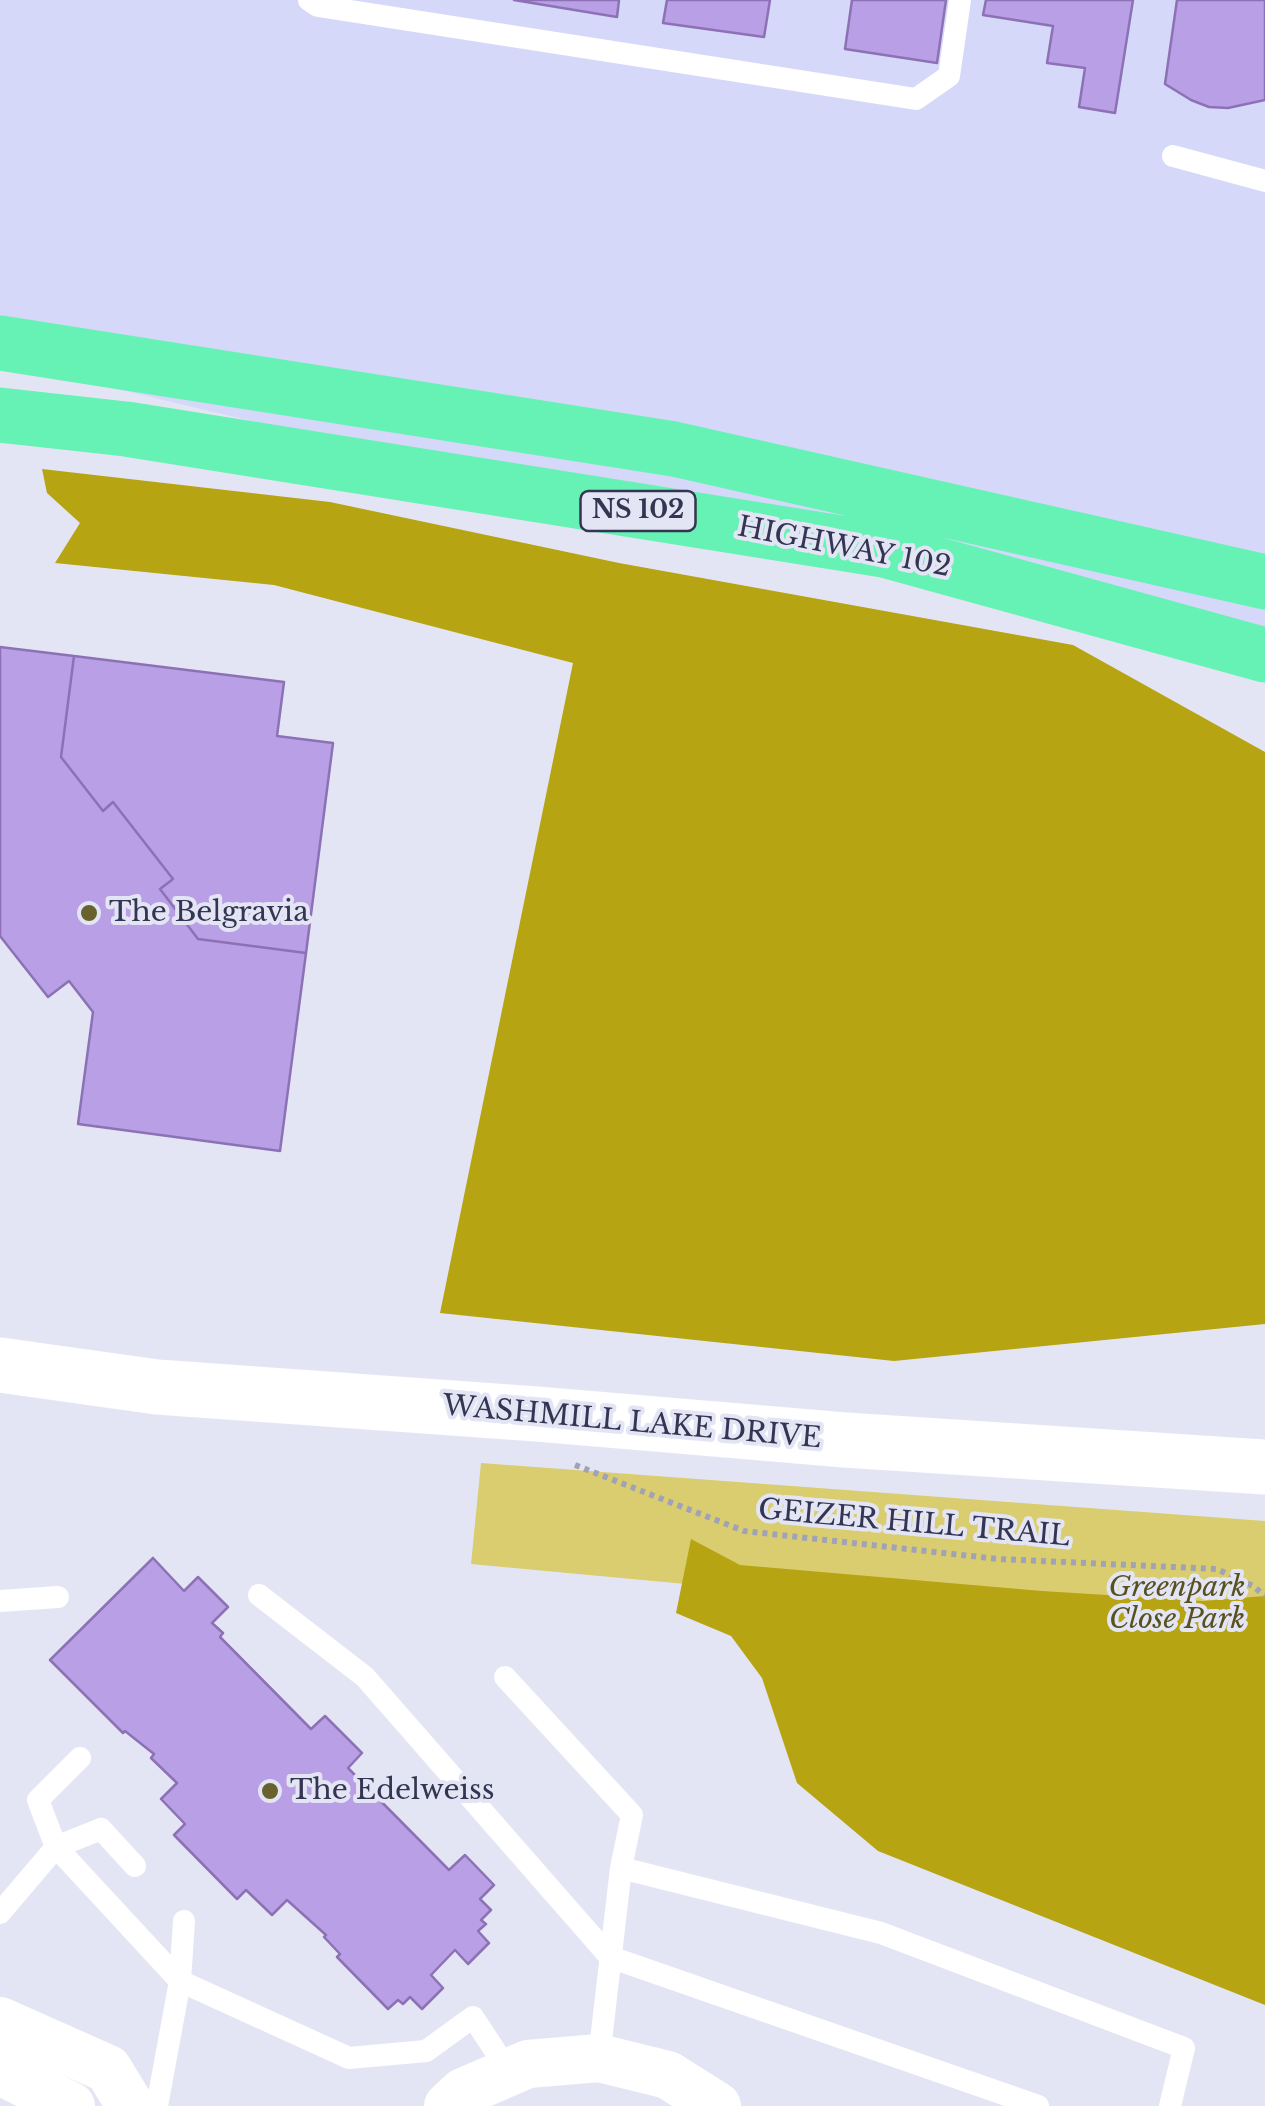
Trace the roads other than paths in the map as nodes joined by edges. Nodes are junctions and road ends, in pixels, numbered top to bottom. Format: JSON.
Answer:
{"nodes":[{"id":1,"x":310,"y":0,"type":"edge"},
{"id":2,"x":960,"y":0,"type":"edge"},
{"id":3,"x":1173,"y":156,"type":"dead end"},
{"id":4,"x":1265,"y":182,"type":"edge"},
{"id":5,"x":0,"y":344,"type":"edge"},
{"id":6,"x":0,"y":416,"type":"edge"},
{"id":7,"x":1265,"y":582,"type":"edge"},
{"id":8,"x":1265,"y":655,"type":"edge"},
{"id":9,"x":0,"y":1365,"type":"edge"},
{"id":10,"x":1265,"y":1467,"type":"edge"},
{"id":11,"x":259,"y":1595,"type":"dead end"},
{"id":12,"x":58,"y":1597,"type":"dead end"},
{"id":13,"x":0,"y":1601,"type":"edge"},
{"id":14,"x":505,"y":1677,"type":"dead end"},
{"id":15,"x":80,"y":1758,"type":"dead end"},
{"id":16,"x":56,"y":1848,"type":"junction"},
{"id":17,"x":136,"y":1866,"type":"dead end"},
{"id":18,"x":621,"y":1868,"type":"junction"},
{"id":19,"x":0,"y":1913,"type":"edge"},
{"id":20,"x":184,"y":1920,"type":"dead end"},
{"id":21,"x":610,"y":1958,"type":"junction"},
{"id":22,"x":180,"y":1981,"type":"junction"},
{"id":23,"x":0,"y":2021,"type":"edge"},
{"id":24,"x":599,"y":2058,"type":"junction"},
{"id":25,"x":0,"y":2070,"type":"edge"},
{"id":26,"x":509,"y":2072,"type":"junction"},
{"id":27,"x":71,"y":2106,"type":"edge"},
{"id":28,"x":130,"y":2106,"type":"edge"},
{"id":29,"x":157,"y":2106,"type":"edge"},
{"id":30,"x":448,"y":2106,"type":"edge"},
{"id":31,"x":716,"y":2106,"type":"edge"},
{"id":32,"x":1038,"y":2106,"type":"edge"},
{"id":33,"x":1170,"y":2106,"type":"edge"}],
"edges":[{"from":1,"to":2,"type":"lane"},
{"from":3,"to":4,"type":"lane"},
{"from":5,"to":7,"type":"highway","name":"HIGHWAY 102","number":"NS 102"},
{"from":6,"to":8,"type":"highway","name":"HIGHWAY 102","number":"NS 102"},
{"from":9,"to":10,"type":"street","name":"WASHMILL LAKE DRIVE"},
{"from":11,"to":21,"type":"lane"},
{"from":12,"to":13,"type":"lane"},
{"from":14,"to":18,"type":"lane"},
{"from":15,"to":16,"type":"lane"},
{"from":16,"to":17,"type":"lane"},
{"from":16,"to":19,"type":"lane"},
{"from":16,"to":22,"type":"lane"},
{"from":18,"to":21,"type":"lane"},
{"from":18,"to":33,"type":"lane"},
{"from":20,"to":22,"type":"lane"},
{"from":21,"to":24,"type":"lane"},
{"from":21,"to":32,"type":"lane"},
{"from":22,"to":26,"type":"lane"},
{"from":22,"to":29,"type":"lane"},
{"from":23,"to":28,"type":"street"},
{"from":24,"to":26,"type":"street"},
{"from":24,"to":31,"type":"street"},
{"from":25,"to":27,"type":"street"},
{"from":26,"to":30,"type":"street"}]}
